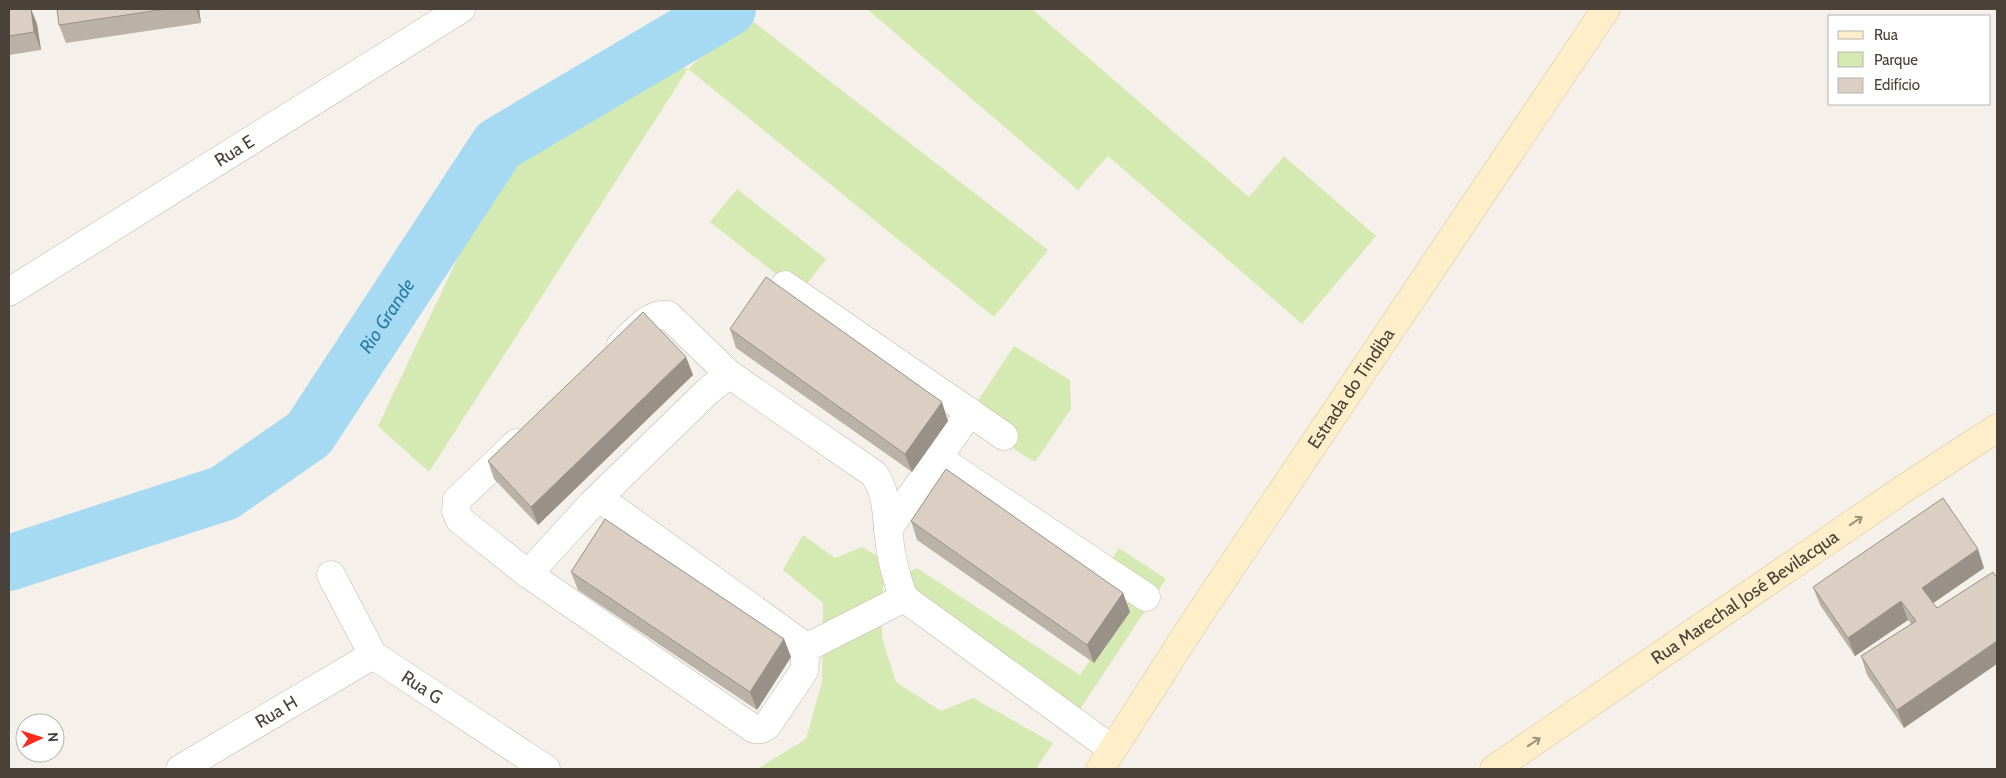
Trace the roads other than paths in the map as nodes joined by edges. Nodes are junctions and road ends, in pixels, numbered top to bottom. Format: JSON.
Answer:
{"nodes":[{"id":1,"x":460,"y":9,"type":"edge"},
{"id":2,"x":1606,"y":9,"type":"edge"},
{"id":3,"x":785,"y":285,"type":"dead end"},
{"id":4,"x":9,"y":292,"type":"edge"},
{"id":5,"x":606,"y":359,"type":"edge"},
{"id":6,"x":729,"y":374,"type":"junction"},
{"id":7,"x":970,"y":412,"type":"junction"},
{"id":8,"x":535,"y":426,"type":"edge"},
{"id":9,"x":1997,"y":428,"type":"edge"},
{"id":10,"x":1004,"y":436,"type":"dead end"},
{"id":11,"x":938,"y":458,"type":"junction"},
{"id":12,"x":599,"y":498,"type":"junction"},
{"id":13,"x":888,"y":530,"type":"junction"},
{"id":14,"x":528,"y":574,"type":"junction"},
{"id":15,"x":331,"y":575,"type":"dead end"},
{"id":16,"x":1146,"y":597,"type":"dead end"},
{"id":17,"x":904,"y":598,"type":"junction"},
{"id":18,"x":804,"y":649,"type":"junction"},
{"id":19,"x":373,"y":655,"type":"junction"},
{"id":20,"x":1106,"y":759,"type":"edge"},
{"id":21,"x":180,"y":769,"type":"edge"},
{"id":22,"x":546,"y":769,"type":"edge"},
{"id":23,"x":1494,"y":769,"type":"edge"}],
"edges":[{"from":1,"to":4,"type":"street","name":"Rua E"},
{"from":2,"to":20,"type":"main road","name":"Estrada do Tindiba"},
{"from":3,"to":7,"type":"street"},
{"from":5,"to":6,"type":"street"},
{"from":6,"to":12,"type":"street"},
{"from":6,"to":13,"type":"street"},
{"from":7,"to":10,"type":"street"},
{"from":7,"to":11,"type":"street"},
{"from":8,"to":14,"type":"street"},
{"from":23,"to":9,"type":"main road","name":"Rua Marechal José Bevilacqua","one_way":true},
{"from":11,"to":13,"type":"street"},
{"from":11,"to":16,"type":"street"},
{"from":12,"to":14,"type":"street"},
{"from":12,"to":18,"type":"street"},
{"from":13,"to":17,"type":"street"},
{"from":14,"to":18,"type":"street"},
{"from":15,"to":19,"type":"street","name":"Rua G"},
{"from":17,"to":18,"type":"street"},
{"from":17,"to":20,"type":"street"},
{"from":19,"to":21,"type":"street","name":"Rua H"},
{"from":19,"to":22,"type":"street","name":"Rua G"}]}
